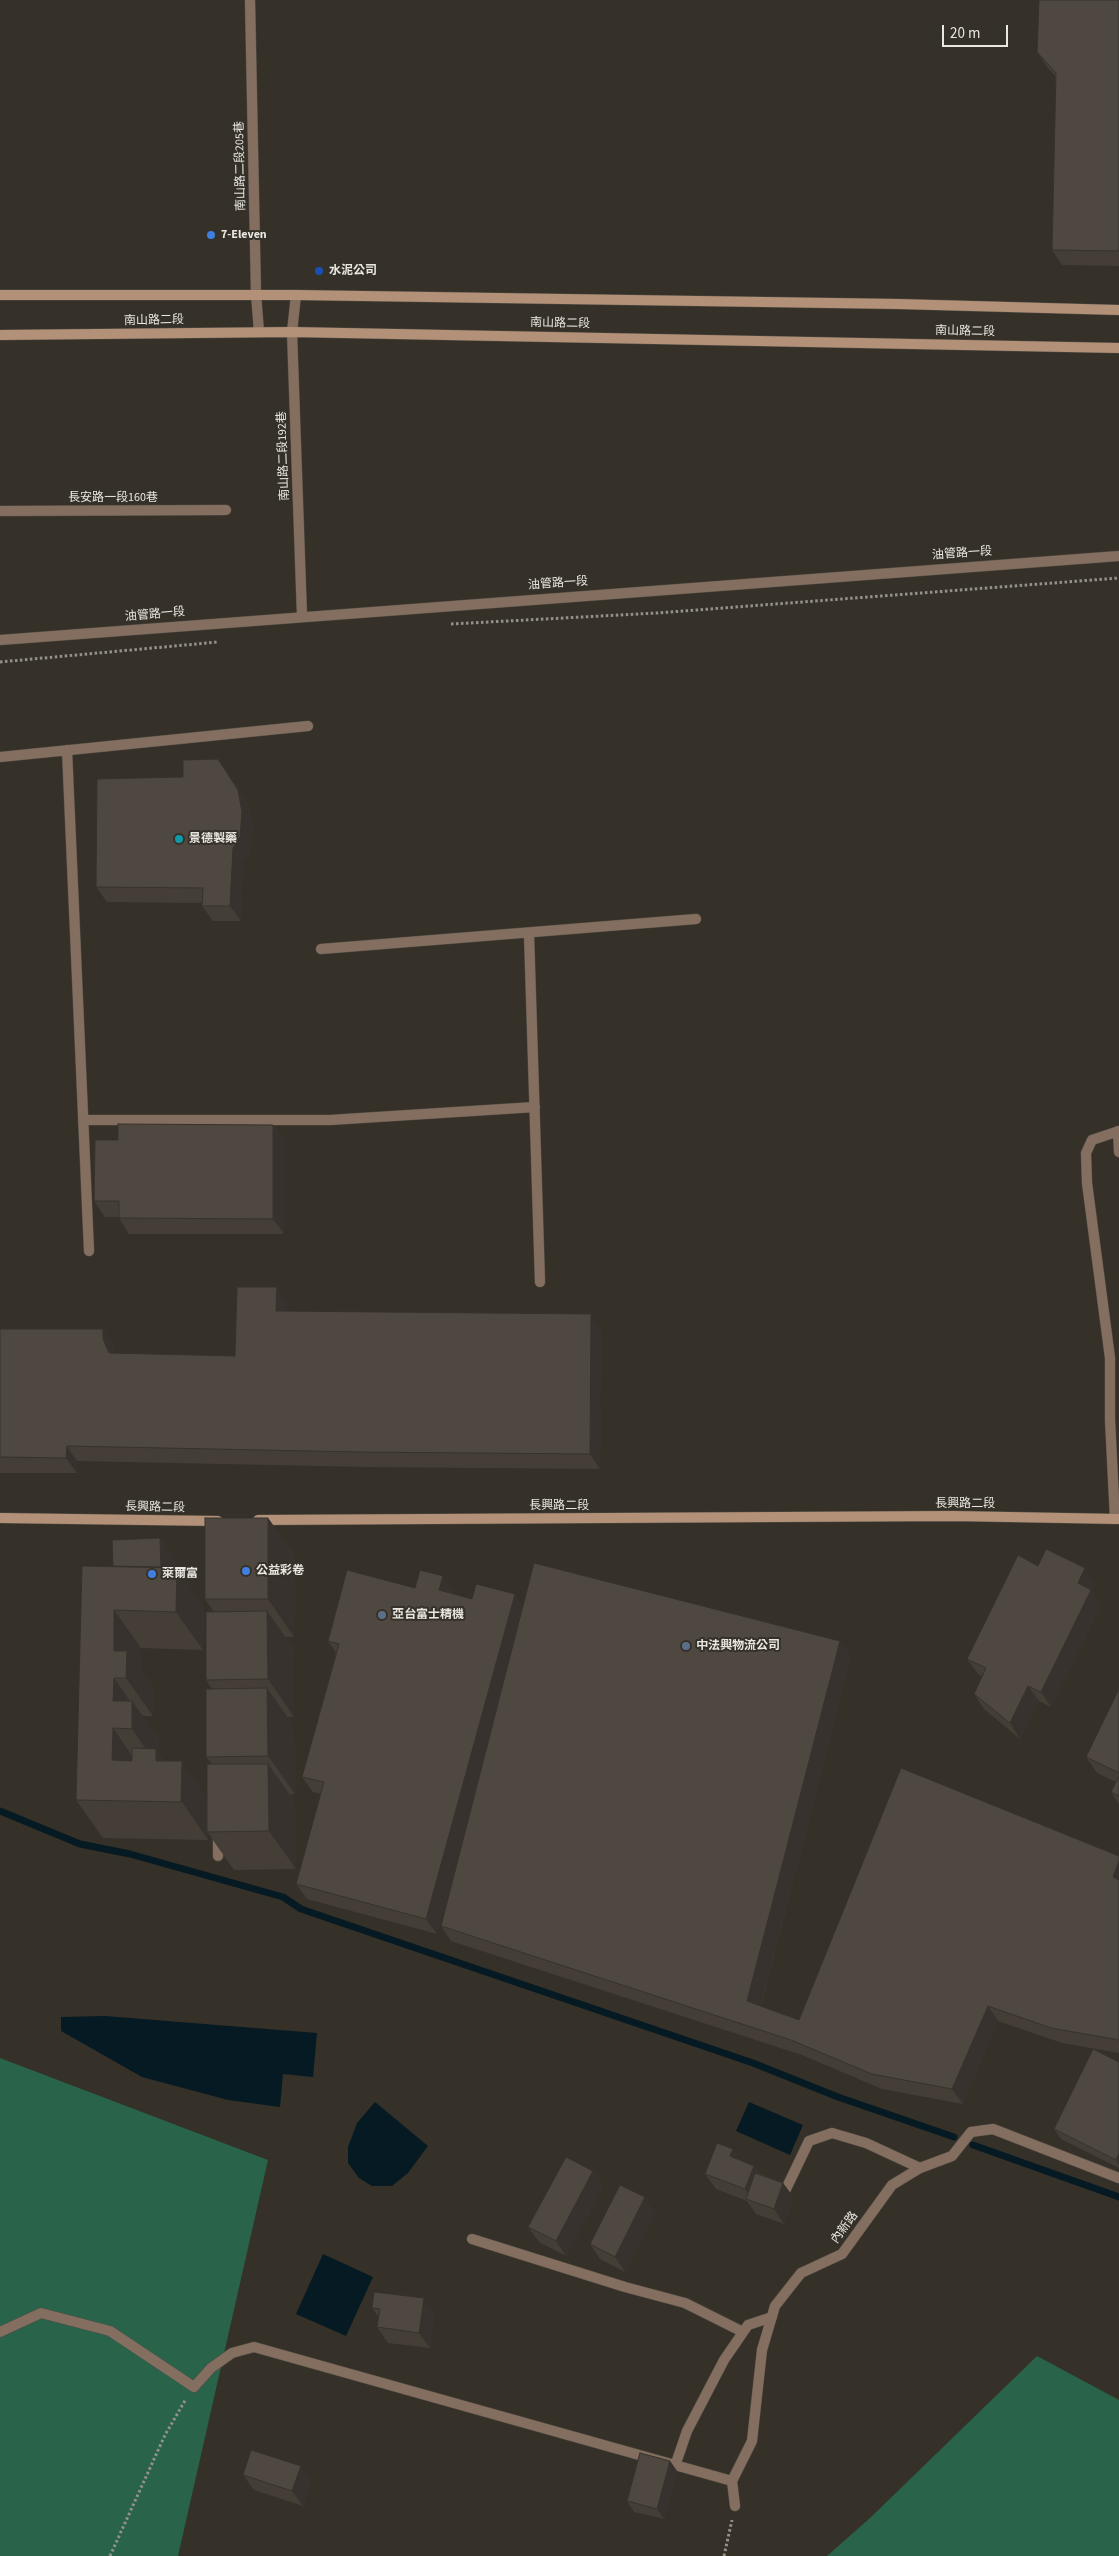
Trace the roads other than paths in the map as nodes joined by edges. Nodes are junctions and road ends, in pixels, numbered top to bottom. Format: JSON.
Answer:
{"nodes":[{"id":1,"x":250,"y":0,"type":"edge"},
{"id":2,"x":256,"y":294,"type":"junction"},
{"id":3,"x":0,"y":295,"type":"edge"},
{"id":4,"x":296,"y":295,"type":"junction"},
{"id":5,"x":1119,"y":310,"type":"edge"},
{"id":6,"x":259,"y":332,"type":"junction"},
{"id":7,"x":292,"y":332,"type":"junction"},
{"id":8,"x":0,"y":335,"type":"edge"},
{"id":9,"x":1119,"y":348,"type":"edge"},
{"id":10,"x":226,"y":510,"type":"dead end"},
{"id":11,"x":0,"y":511,"type":"edge"},
{"id":12,"x":1119,"y":556,"type":"edge"},
{"id":13,"x":302,"y":616,"type":"junction"},
{"id":14,"x":0,"y":640,"type":"edge"},
{"id":15,"x":308,"y":726,"type":"dead end"},
{"id":16,"x":67,"y":750,"type":"junction"},
{"id":17,"x":0,"y":757,"type":"edge"},
{"id":18,"x":696,"y":919,"type":"dead end"},
{"id":19,"x":529,"y":934,"type":"junction"},
{"id":20,"x":321,"y":949,"type":"dead end"},
{"id":21,"x":535,"y":1107,"type":"junction"},
{"id":22,"x":83,"y":1120,"type":"junction"},
{"id":23,"x":1118,"y":1131,"type":"edge"},
{"id":24,"x":1119,"y":1152,"type":"edge"},
{"id":25,"x":89,"y":1251,"type":"dead end"},
{"id":26,"x":540,"y":1282,"type":"dead end"},
{"id":27,"x":0,"y":1518,"type":"edge"},
{"id":28,"x":1117,"y":1519,"type":"edge"},
{"id":29,"x":249,"y":1521,"type":"edge"},
{"id":30,"x":222,"y":1525,"type":"edge"},
{"id":31,"x":218,"y":1826,"type":"edge"},
{"id":32,"x":218,"y":1856,"type":"edge"},
{"id":33,"x":920,"y":2168,"type":"junction"},
{"id":34,"x":1119,"y":2178,"type":"edge"},
{"id":35,"x":786,"y":2189,"type":"dead end"},
{"id":36,"x":472,"y":2239,"type":"dead end"},
{"id":37,"x":772,"y":2317,"type":"junction"},
{"id":38,"x":0,"y":2332,"type":"edge"},
{"id":39,"x":743,"y":2332,"type":"junction"},
{"id":40,"x":675,"y":2466,"type":"junction"},
{"id":41,"x":732,"y":2481,"type":"junction"},
{"id":42,"x":736,"y":2506,"type":"road end"}],
"edges":[{"from":1,"to":2,"type":"street","name":"南山路二段205巷"},
{"from":2,"to":3,"type":"street","name":"南山路二段"},
{"from":2,"to":4,"type":"street","name":"南山路二段"},
{"from":2,"to":6,"type":"street","name":"南山路二段205巷"},
{"from":4,"to":5,"type":"street","name":"南山路二段"},
{"from":4,"to":7,"type":"street","name":"南山路二段192巷"},
{"from":6,"to":7,"type":"street","name":"南山路二段"},
{"from":6,"to":8,"type":"street","name":"南山路二段"},
{"from":7,"to":9,"type":"street","name":"南山路二段"},
{"from":7,"to":13,"type":"street","name":"南山路二段192巷"},
{"from":10,"to":11,"type":"street","name":"長安路一段160巷"},
{"from":12,"to":13,"type":"street","name":"油管路一段"},
{"from":13,"to":14,"type":"street","name":"油管路一段"},
{"from":15,"to":16,"type":"street"},
{"from":16,"to":17,"type":"street"},
{"from":16,"to":22,"type":"street"},
{"from":18,"to":19,"type":"street"},
{"from":19,"to":20,"type":"street"},
{"from":19,"to":21,"type":"street"},
{"from":21,"to":22,"type":"street"},
{"from":21,"to":26,"type":"street"},
{"from":22,"to":25,"type":"street"},
{"from":23,"to":24,"type":"street"},
{"from":23,"to":28,"type":"street"},
{"from":27,"to":30,"type":"street","name":"長興路二段"},
{"from":28,"to":29,"type":"street","name":"長興路二段"},
{"from":31,"to":32,"type":"street"},
{"from":33,"to":34,"type":"street","name":"內新路"},
{"from":33,"to":35,"type":"street"},
{"from":33,"to":37,"type":"street","name":"內新路"},
{"from":36,"to":39,"type":"street"},
{"from":37,"to":39,"type":"street"},
{"from":37,"to":41,"type":"street","name":"內新路"},
{"from":38,"to":40,"type":"street"},
{"from":39,"to":40,"type":"street"},
{"from":40,"to":41,"type":"street"},
{"from":41,"to":42,"type":"street"}]}
